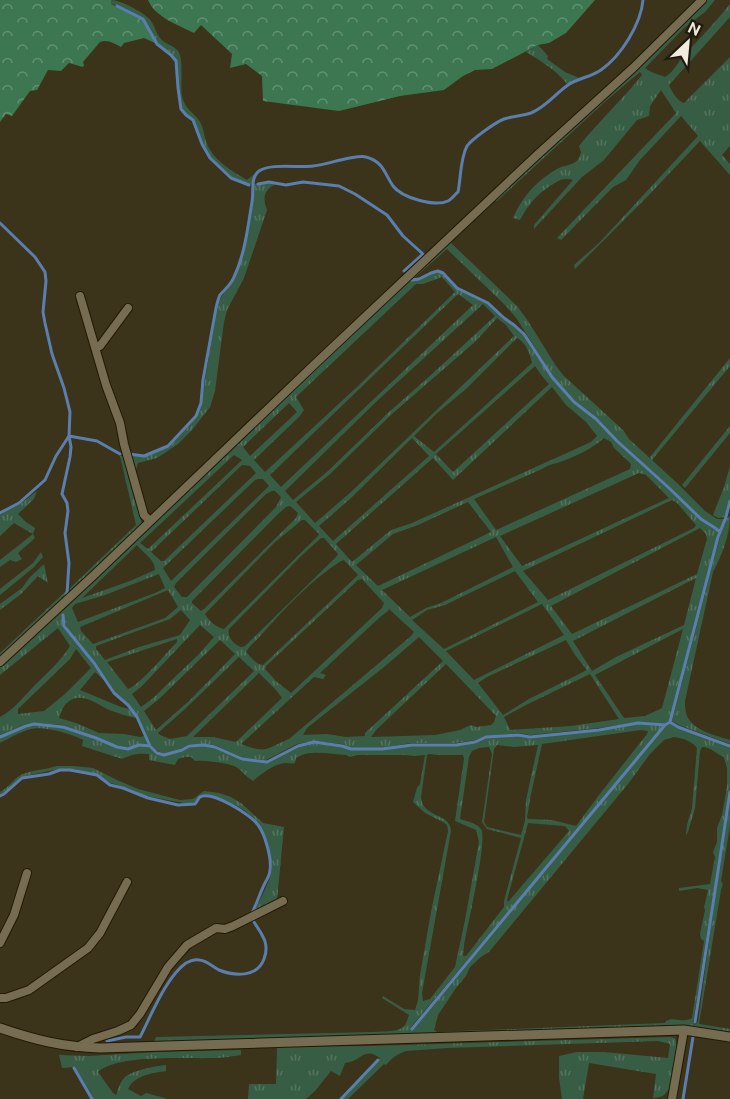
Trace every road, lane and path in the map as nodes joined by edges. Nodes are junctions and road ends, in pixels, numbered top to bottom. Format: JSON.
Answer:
{"nodes":[{"id":1,"x":702,"y":0,"type":"edge"},
{"id":2,"x":80,"y":296,"type":"dead end"},
{"id":3,"x":128,"y":308,"type":"dead end"},
{"id":4,"x":95,"y":347,"type":"junction"},
{"id":5,"x":150,"y":521,"type":"junction"},
{"id":6,"x":0,"y":662,"type":"edge"},
{"id":7,"x":27,"y":873,"type":"dead end"},
{"id":8,"x":127,"y":882,"type":"dead end"},
{"id":9,"x":283,"y":900,"type":"dead end"},
{"id":10,"x":0,"y":943,"type":"edge"},
{"id":11,"x":0,"y":998,"type":"edge"},
{"id":12,"x":0,"y":1028,"type":"edge"},
{"id":13,"x":684,"y":1030,"type":"junction"},
{"id":14,"x":730,"y":1037,"type":"edge"},
{"id":15,"x":76,"y":1047,"type":"junction"},
{"id":16,"x":672,"y":1099,"type":"edge"}],
"edges":[{"from":1,"to":5,"type":"street"},
{"from":2,"to":4,"type":"street"},
{"from":3,"to":4,"type":"street"},
{"from":4,"to":5,"type":"street"},
{"from":5,"to":6,"type":"street"},
{"from":7,"to":10,"type":"street"},
{"from":8,"to":11,"type":"street"},
{"from":9,"to":15,"type":"street"},
{"from":12,"to":15,"type":"street"},
{"from":13,"to":14,"type":"street"},
{"from":13,"to":15,"type":"street"},
{"from":13,"to":16,"type":"street"}]}
